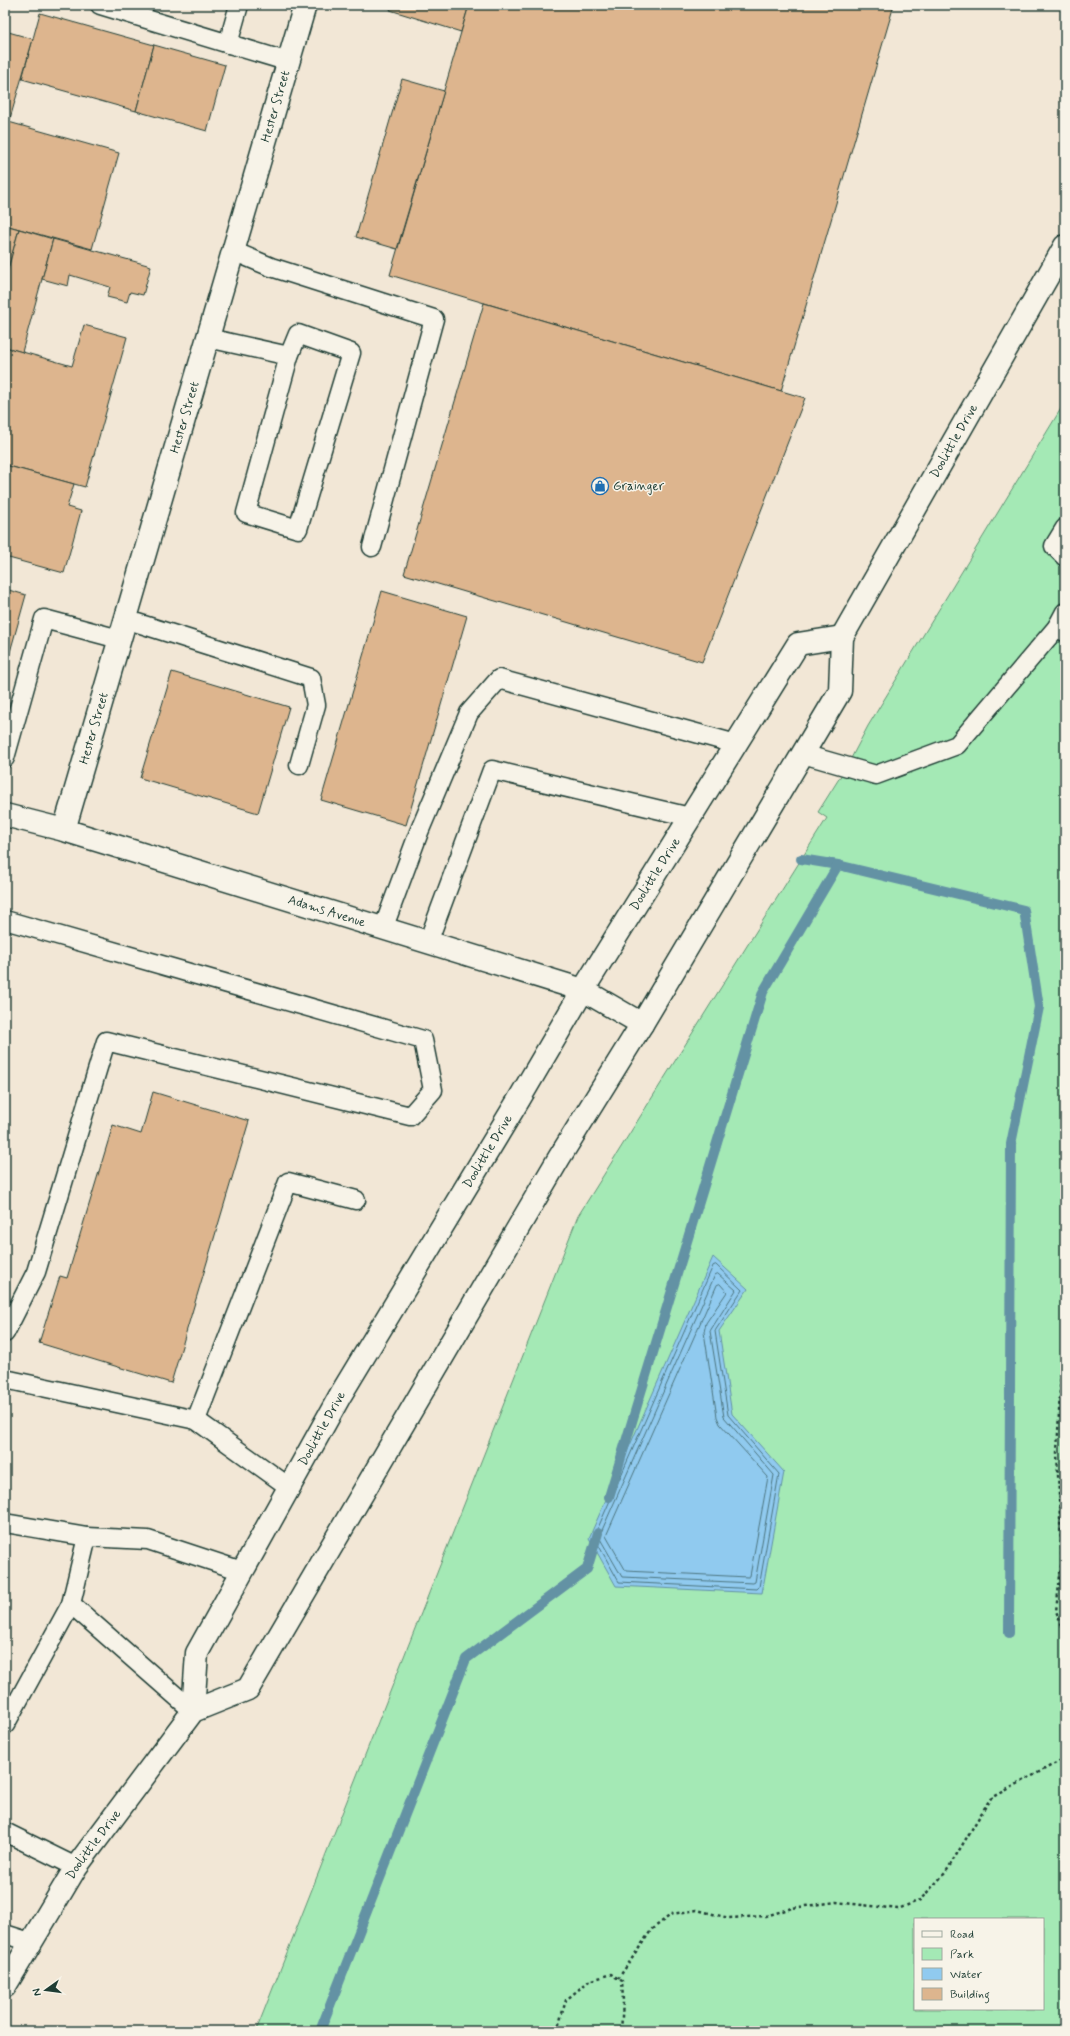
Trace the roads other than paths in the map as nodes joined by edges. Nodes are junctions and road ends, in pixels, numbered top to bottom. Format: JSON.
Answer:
{"nodes":[{"id":1,"x":100,"y":5,"type":"edge"},
{"id":2,"x":239,"y":5,"type":"edge"},
{"id":3,"x":305,"y":5,"type":"edge"},
{"id":4,"x":228,"y":44,"type":"junction"},
{"id":5,"x":289,"y":62,"type":"junction"},
{"id":6,"x":1065,"y":246,"type":"edge"},
{"id":7,"x":233,"y":251,"type":"junction"},
{"id":8,"x":208,"y":338,"type":"junction"},
{"id":9,"x":289,"y":356,"type":"junction"},
{"id":10,"x":1065,"y":528,"type":"edge"},
{"id":11,"x":372,"y":547,"type":"dead end"},
{"id":12,"x":1065,"y":557,"type":"edge"},
{"id":13,"x":1062,"y":624,"type":"edge"},
{"id":14,"x":122,"y":629,"type":"junction"},
{"id":15,"x":842,"y":637,"type":"junction"},
{"id":16,"x":736,"y":744,"type":"junction"},
{"id":17,"x":803,"y":754,"type":"junction"},
{"id":18,"x":5,"y":758,"type":"edge"},
{"id":19,"x":299,"y":765,"type":"dead end"},
{"id":20,"x":5,"y":815,"type":"edge"},
{"id":21,"x":690,"y":817,"type":"junction"},
{"id":22,"x":64,"y":830,"type":"junction"},
{"id":23,"x":5,"y":920,"type":"edge"},
{"id":24,"x":383,"y":929,"type":"junction"},
{"id":25,"x":428,"y":942,"type":"junction"},
{"id":26,"x":583,"y":990,"type":"junction"},
{"id":27,"x":642,"y":1024,"type":"junction"},
{"id":28,"x":356,"y":1200,"type":"dead end"},
{"id":29,"x":5,"y":1333,"type":"edge"},
{"id":30,"x":5,"y":1379,"type":"edge"},
{"id":31,"x":196,"y":1420,"type":"junction"},
{"id":32,"x":289,"y":1487,"type":"junction"},
{"id":33,"x":5,"y":1523,"type":"edge"},
{"id":34,"x":87,"y":1538,"type":"junction"},
{"id":35,"x":242,"y":1571,"type":"junction"},
{"id":36,"x":71,"y":1604,"type":"junction"},
{"id":37,"x":193,"y":1711,"type":"junction"},
{"id":38,"x":5,"y":1725,"type":"edge"},
{"id":39,"x":5,"y":1832,"type":"edge"},
{"id":40,"x":76,"y":1867,"type":"junction"},
{"id":41,"x":5,"y":1934,"type":"edge"},
{"id":42,"x":30,"y":1942,"type":"junction"},
{"id":43,"x":5,"y":1986,"type":"edge"}],
"edges":[{"from":1,"to":4,"type":"lane"},
{"from":2,"to":4,"type":"lane"},
{"from":3,"to":5,"type":"main road","name":"Hester Street"},
{"from":4,"to":5,"type":"lane"},
{"from":5,"to":7,"type":"main road","name":"Hester Street"},
{"from":6,"to":15,"type":"main road","name":"Doolittle Drive"},
{"from":7,"to":8,"type":"main road","name":"Hester Street"},
{"from":7,"to":11,"type":"lane"},
{"from":8,"to":9,"type":"lane"},
{"from":8,"to":14,"type":"main road","name":"Hester Street"},
{"from":9,"to":9,"type":"lane"},
{"from":10,"to":12,"type":"lane"},
{"from":13,"to":17,"type":"lane"},
{"from":14,"to":18,"type":"lane"},
{"from":14,"to":19,"type":"lane"},
{"from":14,"to":22,"type":"main road","name":"Hester Street"},
{"from":15,"to":16,"type":"main road","name":"Doolittle Drive"},
{"from":15,"to":17,"type":"main road","name":"Doolittle Drive"},
{"from":16,"to":21,"type":"main road","name":"Doolittle Drive"},
{"from":16,"to":24,"type":"lane"},
{"from":17,"to":27,"type":"main road","name":"Doolittle Drive"},
{"from":20,"to":22,"type":"main road","name":"Adams Avenue"},
{"from":21,"to":25,"type":"lane"},
{"from":21,"to":26,"type":"main road","name":"Doolittle Drive"},
{"from":22,"to":24,"type":"main road","name":"Adams Avenue"},
{"from":23,"to":29,"type":"lane"},
{"from":24,"to":25,"type":"main road","name":"Adams Avenue"},
{"from":25,"to":26,"type":"main road","name":"Adams Avenue"},
{"from":26,"to":27,"type":"main road","name":"Adams Avenue"},
{"from":26,"to":32,"type":"main road","name":"Doolittle Drive"},
{"from":27,"to":37,"type":"main road","name":"Doolittle Drive"},
{"from":28,"to":31,"type":"lane"},
{"from":30,"to":31,"type":"lane"},
{"from":31,"to":32,"type":"lane"},
{"from":32,"to":35,"type":"main road","name":"Doolittle Drive"},
{"from":33,"to":34,"type":"lane"},
{"from":34,"to":35,"type":"lane"},
{"from":34,"to":36,"type":"lane"},
{"from":35,"to":37,"type":"main road","name":"Doolittle Drive"},
{"from":36,"to":37,"type":"lane"},
{"from":36,"to":38,"type":"lane"},
{"from":37,"to":40,"type":"main road","name":"Doolittle Drive"},
{"from":39,"to":40,"type":"lane"},
{"from":40,"to":42,"type":"main road","name":"Doolittle Drive"},
{"from":41,"to":42,"type":"lane"},
{"from":42,"to":43,"type":"main road","name":"Doolittle Drive"}]}
